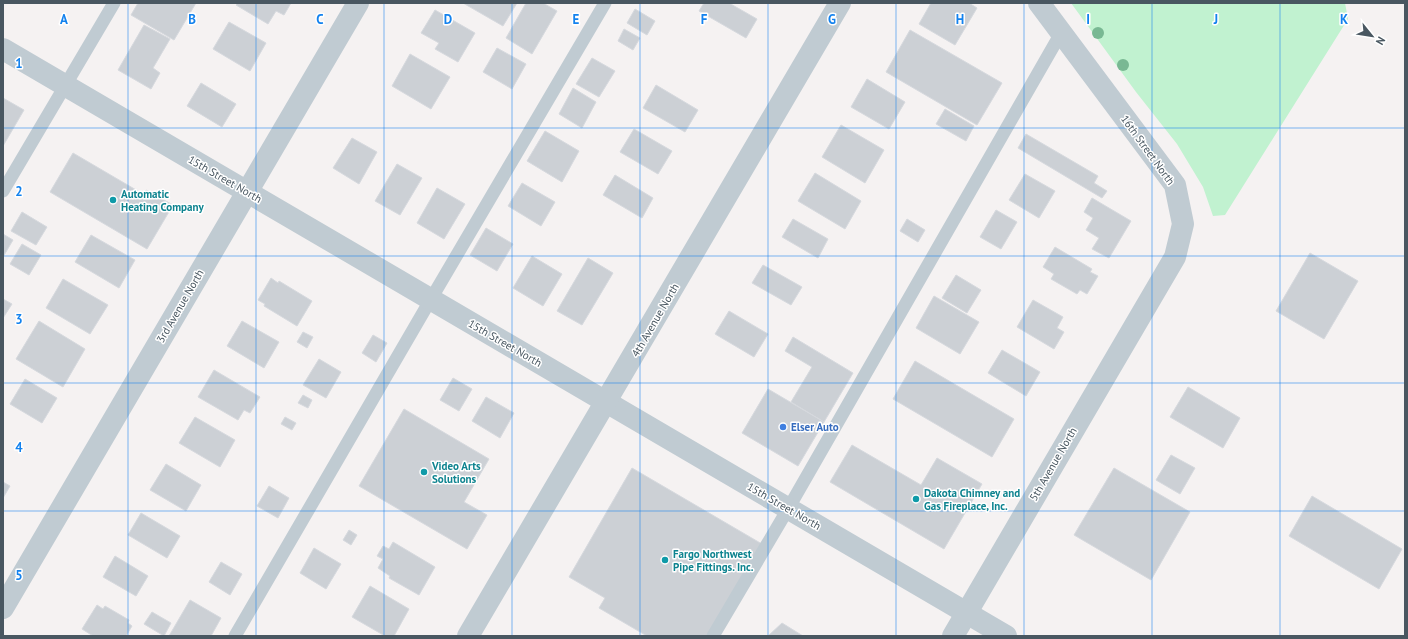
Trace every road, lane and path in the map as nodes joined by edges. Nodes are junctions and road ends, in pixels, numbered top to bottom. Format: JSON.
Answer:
{"nodes":[{"id":1,"x":114,"y":3,"type":"edge"},
{"id":2,"x":358,"y":3,"type":"edge"},
{"id":3,"x":606,"y":3,"type":"edge"},
{"id":4,"x":840,"y":3,"type":"edge"},
{"id":5,"x":1040,"y":3,"type":"edge"},
{"id":6,"x":1061,"y":33,"type":"junction"},
{"id":7,"x":3,"y":49,"type":"edge"},
{"id":8,"x":65,"y":85,"type":"junction"},
{"id":9,"x":3,"y":192,"type":"edge"},
{"id":10,"x":247,"y":192,"type":"junction"},
{"id":11,"x":431,"y":300,"type":"junction"},
{"id":12,"x":1130,"y":334,"type":"joint"},
{"id":13,"x":606,"y":402,"type":"junction"},
{"id":14,"x":788,"y":509,"type":"junction"},
{"id":15,"x":3,"y":608,"type":"edge"},
{"id":16,"x":967,"y":613,"type":"junction"},
{"id":17,"x":236,"y":636,"type":"edge"},
{"id":18,"x":468,"y":636,"type":"edge"},
{"id":19,"x":713,"y":636,"type":"edge"},
{"id":20,"x":953,"y":636,"type":"edge"},
{"id":21,"x":1006,"y":636,"type":"edge"}],
"edges":[{"from":1,"to":8,"type":"lane"},
{"from":2,"to":10,"type":"street","name":"3rd Avenue North"},
{"from":3,"to":11,"type":"lane"},
{"from":4,"to":13,"type":"street","name":"4th Avenue North"},
{"from":5,"to":6,"type":"street","name":"16th Street North"},
{"from":6,"to":12,"type":"street","name":"16th Street North"},
{"from":6,"to":14,"type":"lane"},
{"from":7,"to":8,"type":"street","name":"15th Street North"},
{"from":8,"to":9,"type":"lane"},
{"from":8,"to":10,"type":"street","name":"15th Street North"},
{"from":10,"to":11,"type":"street","name":"15th Street North"},
{"from":10,"to":15,"type":"street","name":"3rd Avenue North"},
{"from":11,"to":13,"type":"street","name":"15th Street North"},
{"from":11,"to":17,"type":"lane"},
{"from":12,"to":16,"type":"street","name":"5th Avenue North"},
{"from":13,"to":14,"type":"street","name":"15th Street North"},
{"from":13,"to":18,"type":"street","name":"4th Avenue North"},
{"from":14,"to":16,"type":"street","name":"15th Street North"},
{"from":14,"to":19,"type":"lane"},
{"from":16,"to":20,"type":"street","name":"5th Avenue North"},
{"from":16,"to":21,"type":"street","name":"15th Street North"}]}
